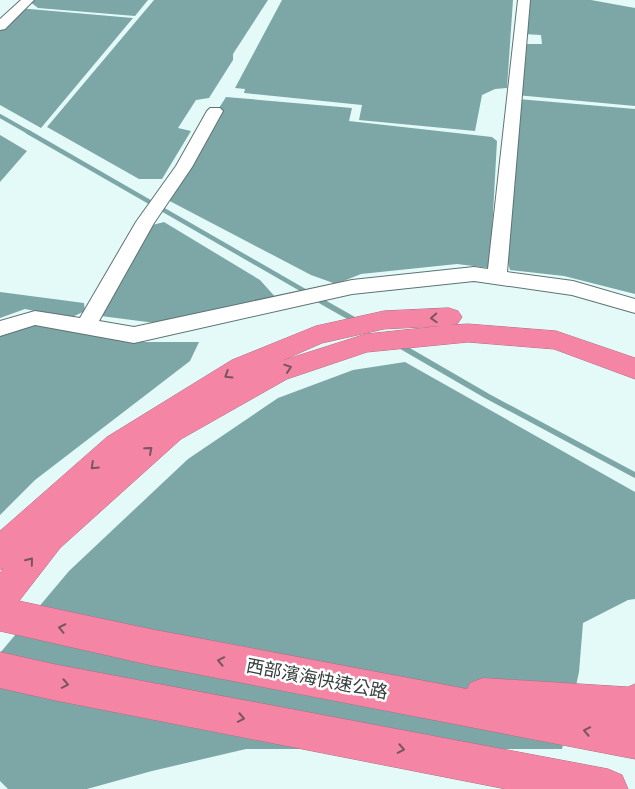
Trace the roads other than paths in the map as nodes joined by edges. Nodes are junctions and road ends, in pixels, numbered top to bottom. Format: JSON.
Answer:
{"nodes":[{"id":1,"x":28,"y":0,"type":"edge"},
{"id":2,"x":524,"y":0,"type":"edge"},
{"id":3,"x":0,"y":26,"type":"edge"},
{"id":4,"x":215,"y":111,"type":"dead end"},
{"id":5,"x":497,"y":277,"type":"junction"},
{"id":6,"x":635,"y":306,"type":"edge"},
{"id":7,"x":85,"y":326,"type":"junction"},
{"id":8,"x":0,"y":329,"type":"edge"},
{"id":9,"x":377,"y":333,"type":"junction"},
{"id":10,"x":635,"y":355,"type":"edge"},
{"id":11,"x":635,"y":370,"type":"edge"},
{"id":12,"x":0,"y":556,"type":"edge"},
{"id":13,"x":0,"y":599,"type":"edge"},
{"id":14,"x":0,"y":614,"type":"edge"},
{"id":15,"x":0,"y":670,"type":"edge"},
{"id":16,"x":361,"y":688,"type":"junction"},
{"id":17,"x":635,"y":703,"type":"edge"},
{"id":18,"x":635,"y":740,"type":"edge"},
{"id":19,"x":608,"y":789,"type":"edge"}],
"edges":[{"from":1,"to":3,"type":"street"},
{"from":2,"to":5,"type":"street"},
{"from":4,"to":7,"type":"street"},
{"from":5,"to":6,"type":"street"},
{"from":5,"to":7,"type":"street"},
{"from":7,"to":8,"type":"street"},
{"from":10,"to":9,"type":"highway","one_way":true},
{"from":9,"to":11,"type":"highway"},
{"from":9,"to":12,"type":"highway","one_way":true},
{"from":13,"to":9,"type":"highway","one_way":true},
{"from":16,"to":14,"type":"highway","name":"西部濱海快速公路","one_way":true},
{"from":15,"to":19,"type":"highway","one_way":true},
{"from":16,"to":17,"type":"highway"},
{"from":18,"to":16,"type":"highway","name":"西部濱海快速公路","one_way":true}]}
